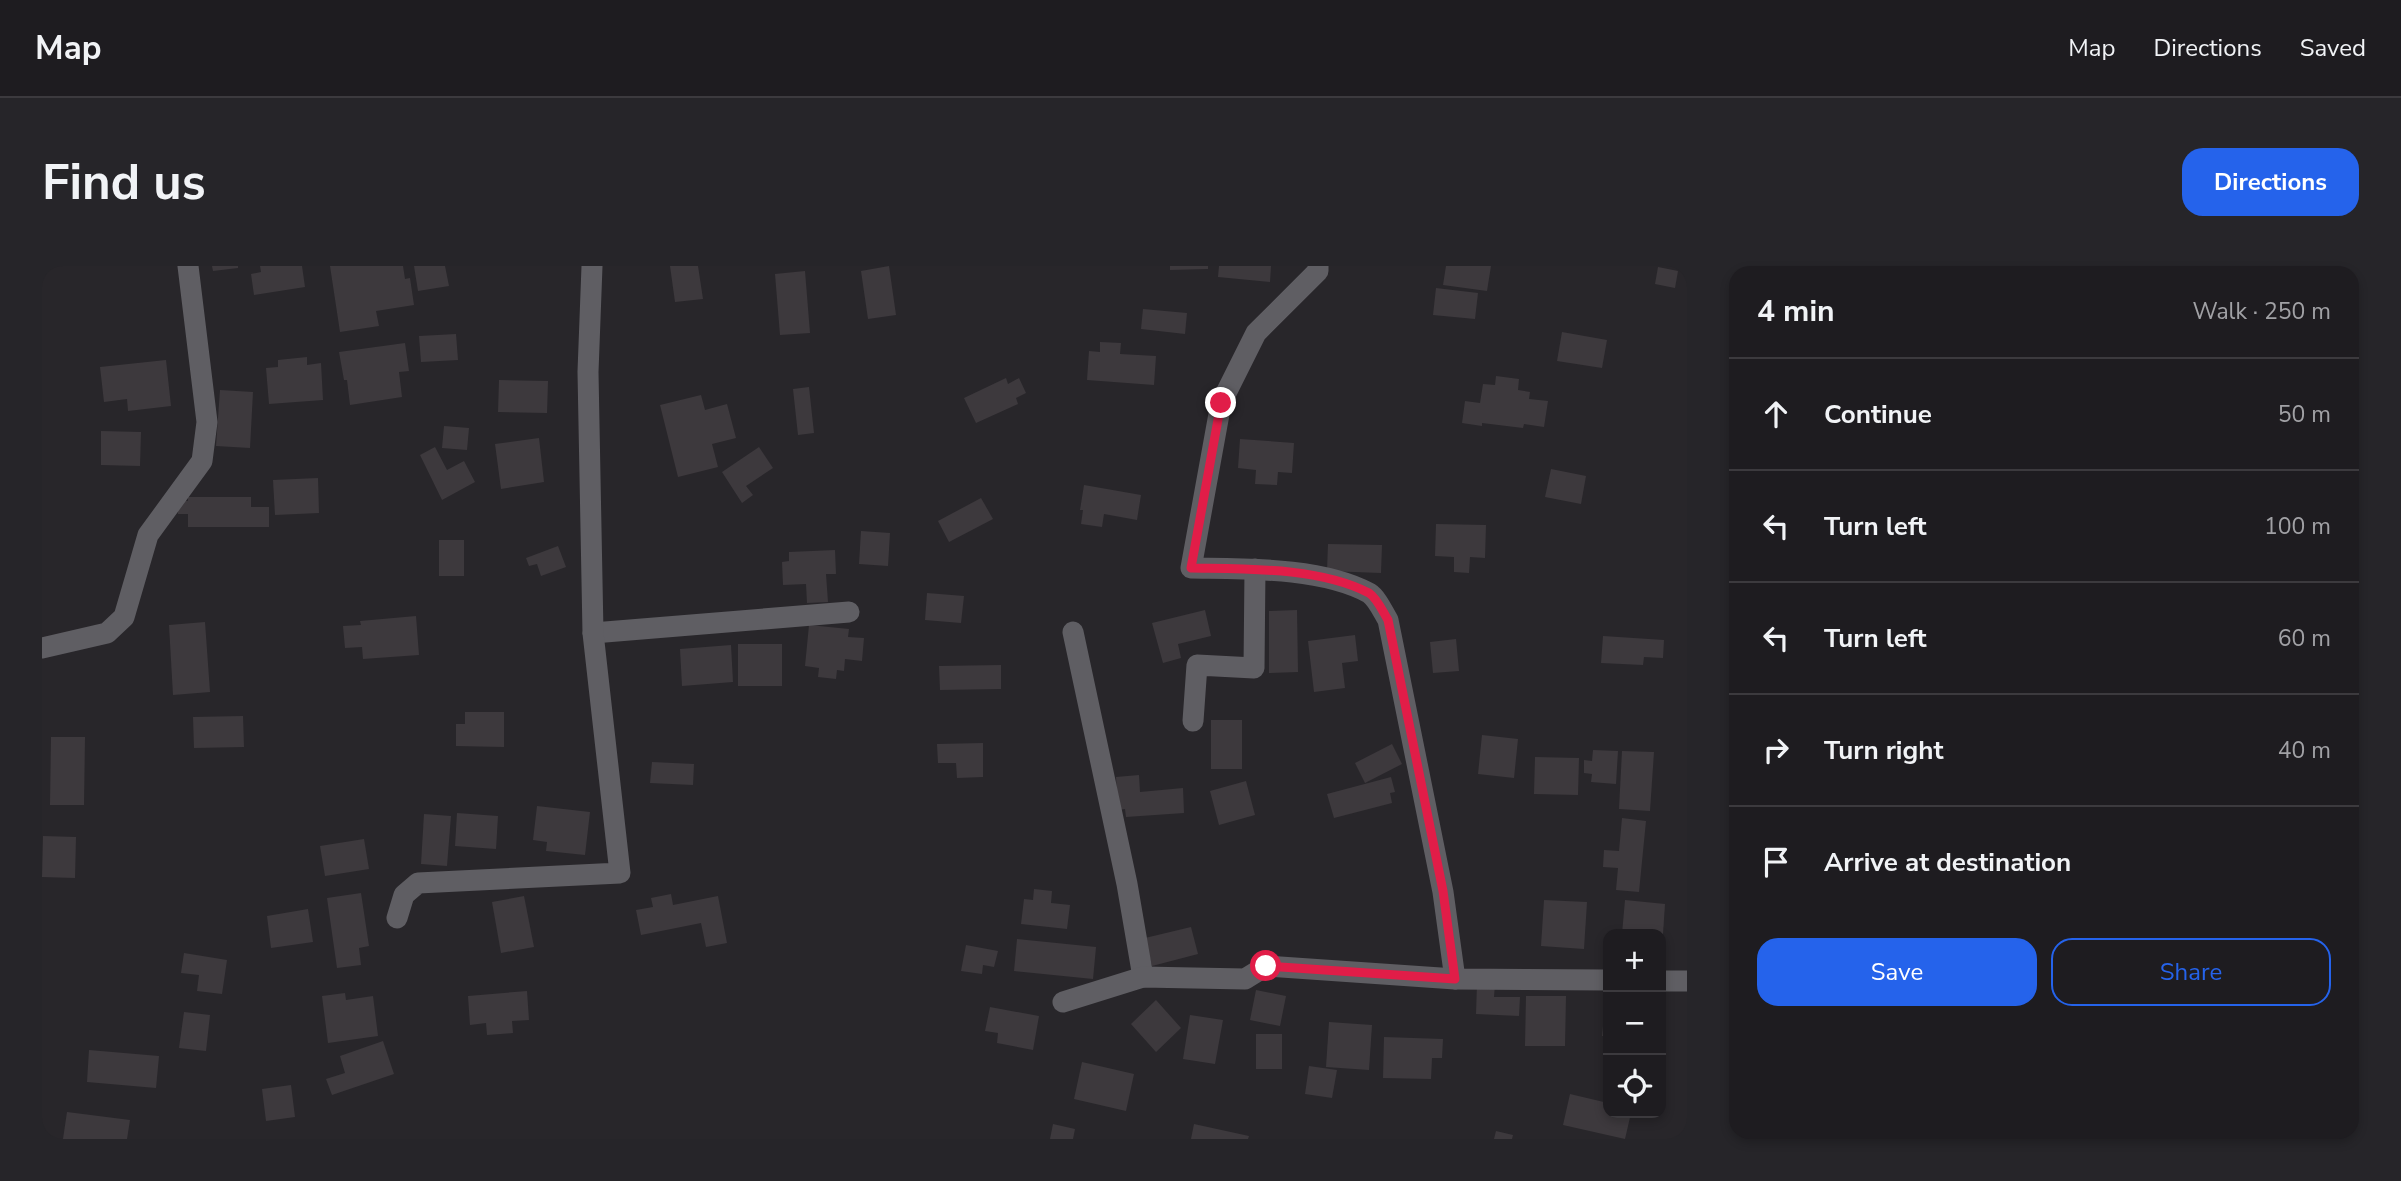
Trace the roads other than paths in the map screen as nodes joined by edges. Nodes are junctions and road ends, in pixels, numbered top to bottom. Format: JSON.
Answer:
{"nodes":[{"id":1,"x":188,"y":266,"type":"edge"},
{"id":2,"x":592,"y":266,"type":"edge"},
{"id":3,"x":1318,"y":266,"type":"edge"},
{"id":4,"x":1255,"y":569,"type":"junction"},
{"id":5,"x":849,"y":612,"type":"dead end"},
{"id":6,"x":1073,"y":632,"type":"dead end"},
{"id":7,"x":593,"y":633,"type":"junction"},
{"id":8,"x":42,"y":648,"type":"edge"},
{"id":9,"x":1193,"y":721,"type":"dead end"},
{"id":10,"x":397,"y":918,"type":"dead end"},
{"id":11,"x":1143,"y":977,"type":"junction"},
{"id":12,"x":1455,"y":979,"type":"junction"},
{"id":13,"x":1603,"y":980,"type":"edge"},
{"id":14,"x":1666,"y":981,"type":"edge"},
{"id":15,"x":1687,"y":981,"type":"edge"},
{"id":16,"x":1063,"y":1002,"type":"dead end"}],
"edges":[{"from":1,"to":8,"type":"street"},
{"from":2,"to":7,"type":"street"},
{"from":3,"to":4,"type":"street"},
{"from":4,"to":9,"type":"street"},
{"from":4,"to":12,"type":"street"},
{"from":5,"to":7,"type":"street"},
{"from":6,"to":11,"type":"street"},
{"from":7,"to":10,"type":"street"},
{"from":11,"to":12,"type":"street"},
{"from":11,"to":16,"type":"street"},
{"from":12,"to":13,"type":"street"},
{"from":14,"to":15,"type":"street"}]}
